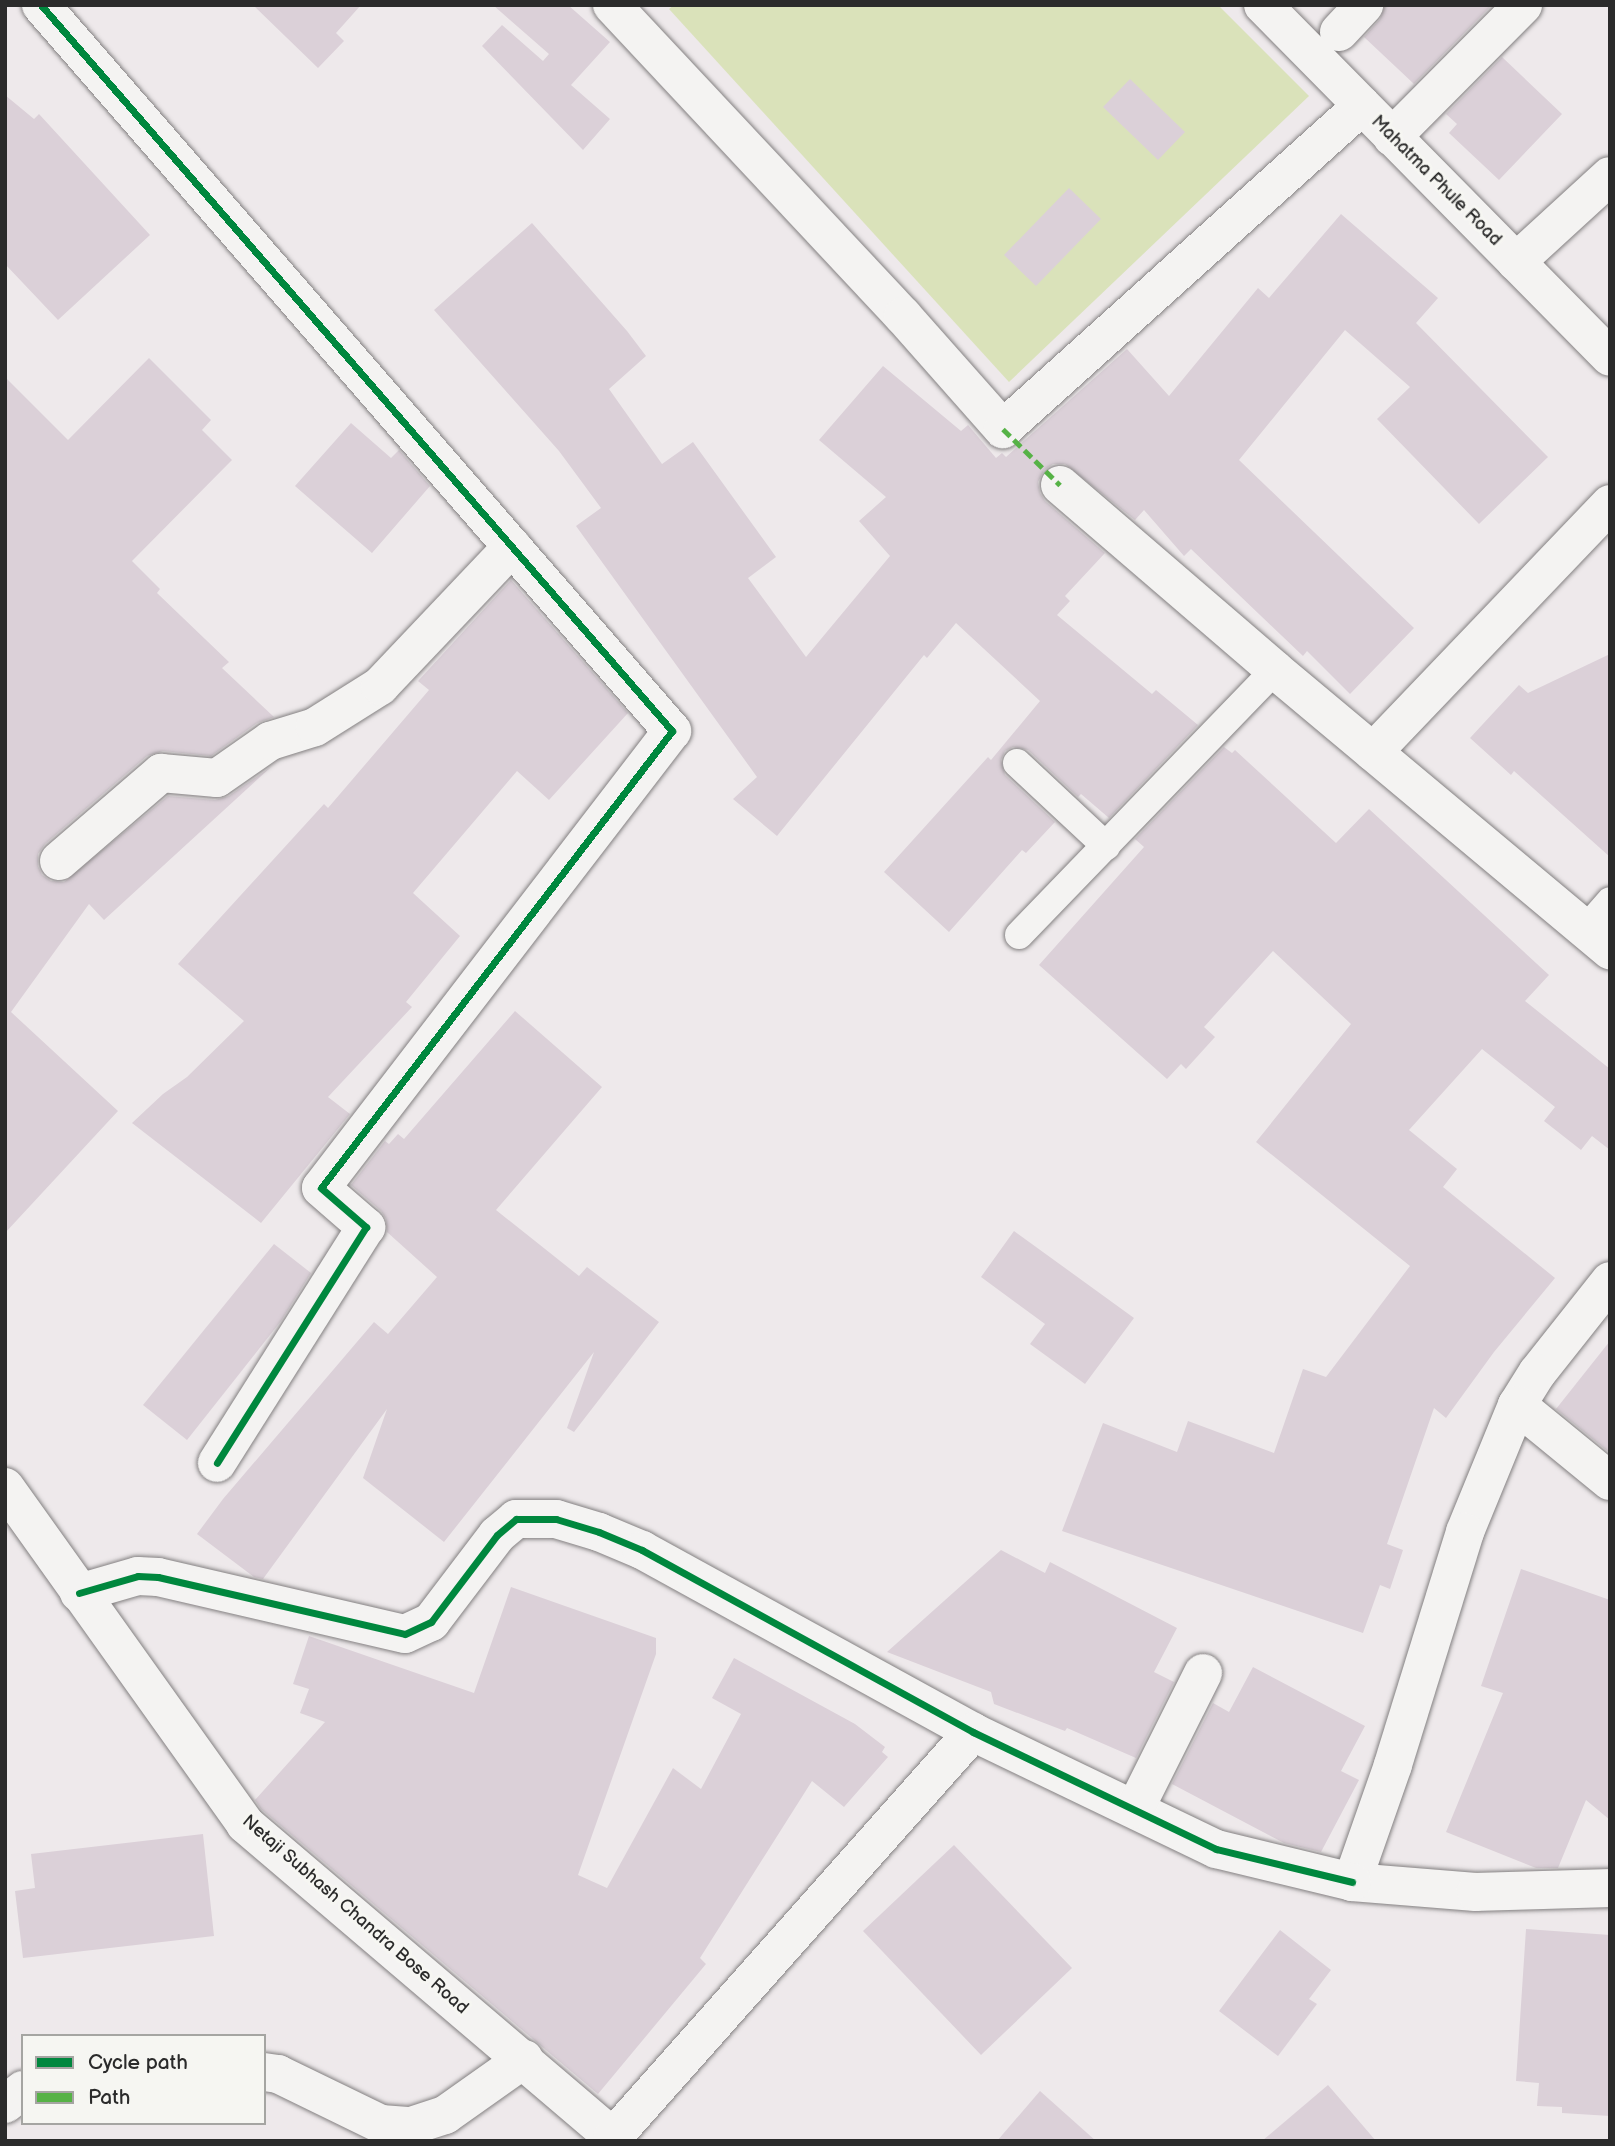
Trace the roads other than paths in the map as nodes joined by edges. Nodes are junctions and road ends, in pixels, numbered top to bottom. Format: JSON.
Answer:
{"nodes":[{"id":1,"x":41,"y":5,"type":"edge"},
{"id":2,"x":612,"y":5,"type":"edge"},
{"id":3,"x":1263,"y":5,"type":"edge"},
{"id":4,"x":1523,"y":5,"type":"edge"},
{"id":5,"x":1362,"y":106,"type":"junction"},
{"id":6,"x":1392,"y":137,"type":"junction"},
{"id":7,"x":1610,"y":176,"type":"edge"},
{"id":8,"x":1516,"y":262,"type":"junction"},
{"id":9,"x":1610,"y":357,"type":"edge"},
{"id":10,"x":1060,"y":485,"type":"dead end"},
{"id":11,"x":1610,"y":504,"type":"edge"},
{"id":12,"x":512,"y":547,"type":"junction"},
{"id":13,"x":1275,"y":670,"type":"junction"},
{"id":14,"x":1373,"y":752,"type":"junction"},
{"id":15,"x":1017,"y":763,"type":"dead end"},
{"id":16,"x":1106,"y":846,"type":"junction"},
{"id":17,"x":59,"y":862,"type":"dead end"},
{"id":18,"x":1610,"y":901,"type":"edge"},
{"id":19,"x":1019,"y":936,"type":"dead end"},
{"id":20,"x":1597,"y":940,"type":"edge"},
{"id":21,"x":1610,"y":1282,"type":"edge"},
{"id":22,"x":1517,"y":1405,"type":"junction"},
{"id":23,"x":217,"y":1463,"type":"dead end"},
{"id":24,"x":1610,"y":1481,"type":"edge"},
{"id":25,"x":5,"y":1487,"type":"edge"},
{"id":26,"x":79,"y":1593,"type":"junction"},
{"id":27,"x":1203,"y":1673,"type":"dead end"},
{"id":28,"x":973,"y":1732,"type":"junction"},
{"id":29,"x":1135,"y":1808,"type":"junction"},
{"id":30,"x":1352,"y":1882,"type":"junction"},
{"id":31,"x":1610,"y":1888,"type":"edge"},
{"id":32,"x":524,"y":2059,"type":"junction"},
{"id":33,"x":266,"y":2072,"type":"edge"},
{"id":34,"x":21,"y":2092,"type":"edge"},
{"id":35,"x":5,"y":2104,"type":"edge"},
{"id":36,"x":615,"y":2139,"type":"edge"}],
"edges":[{"from":1,"to":12,"type":"street"},
{"from":2,"to":5,"type":"street"},
{"from":3,"to":5,"type":"street","name":"Mahatma Phule Road"},
{"from":4,"to":6,"type":"street"},
{"from":5,"to":6,"type":"street","name":"Mahatma Phule Road"},
{"from":6,"to":8,"type":"street","name":"Mahatma Phule Road"},
{"from":7,"to":8,"type":"street"},
{"from":8,"to":9,"type":"street","name":"Mahatma Phule Road"},
{"from":10,"to":13,"type":"street"},
{"from":11,"to":14,"type":"street"},
{"from":12,"to":17,"type":"street"},
{"from":12,"to":23,"type":"street"},
{"from":13,"to":14,"type":"street"},
{"from":13,"to":16,"type":"lane"},
{"from":14,"to":20,"type":"street"},
{"from":15,"to":16,"type":"lane"},
{"from":16,"to":19,"type":"lane"},
{"from":18,"to":20,"type":"lane"},
{"from":21,"to":22,"type":"street"},
{"from":22,"to":24,"type":"street"},
{"from":22,"to":30,"type":"street"},
{"from":25,"to":26,"type":"street","name":"Netaji Subhash Chandra Bose Road"},
{"from":26,"to":28,"type":"street"},
{"from":26,"to":32,"type":"street","name":"Netaji Subhash Chandra Bose Road"},
{"from":27,"to":29,"type":"street"},
{"from":28,"to":29,"type":"street"},
{"from":28,"to":36,"type":"street"},
{"from":29,"to":30,"type":"street"},
{"from":30,"to":31,"type":"street"},
{"from":32,"to":33,"type":"street"},
{"from":32,"to":36,"type":"street","name":"Netaji Subhash Chandra Bose Road"},
{"from":34,"to":35,"type":"street"}]}
